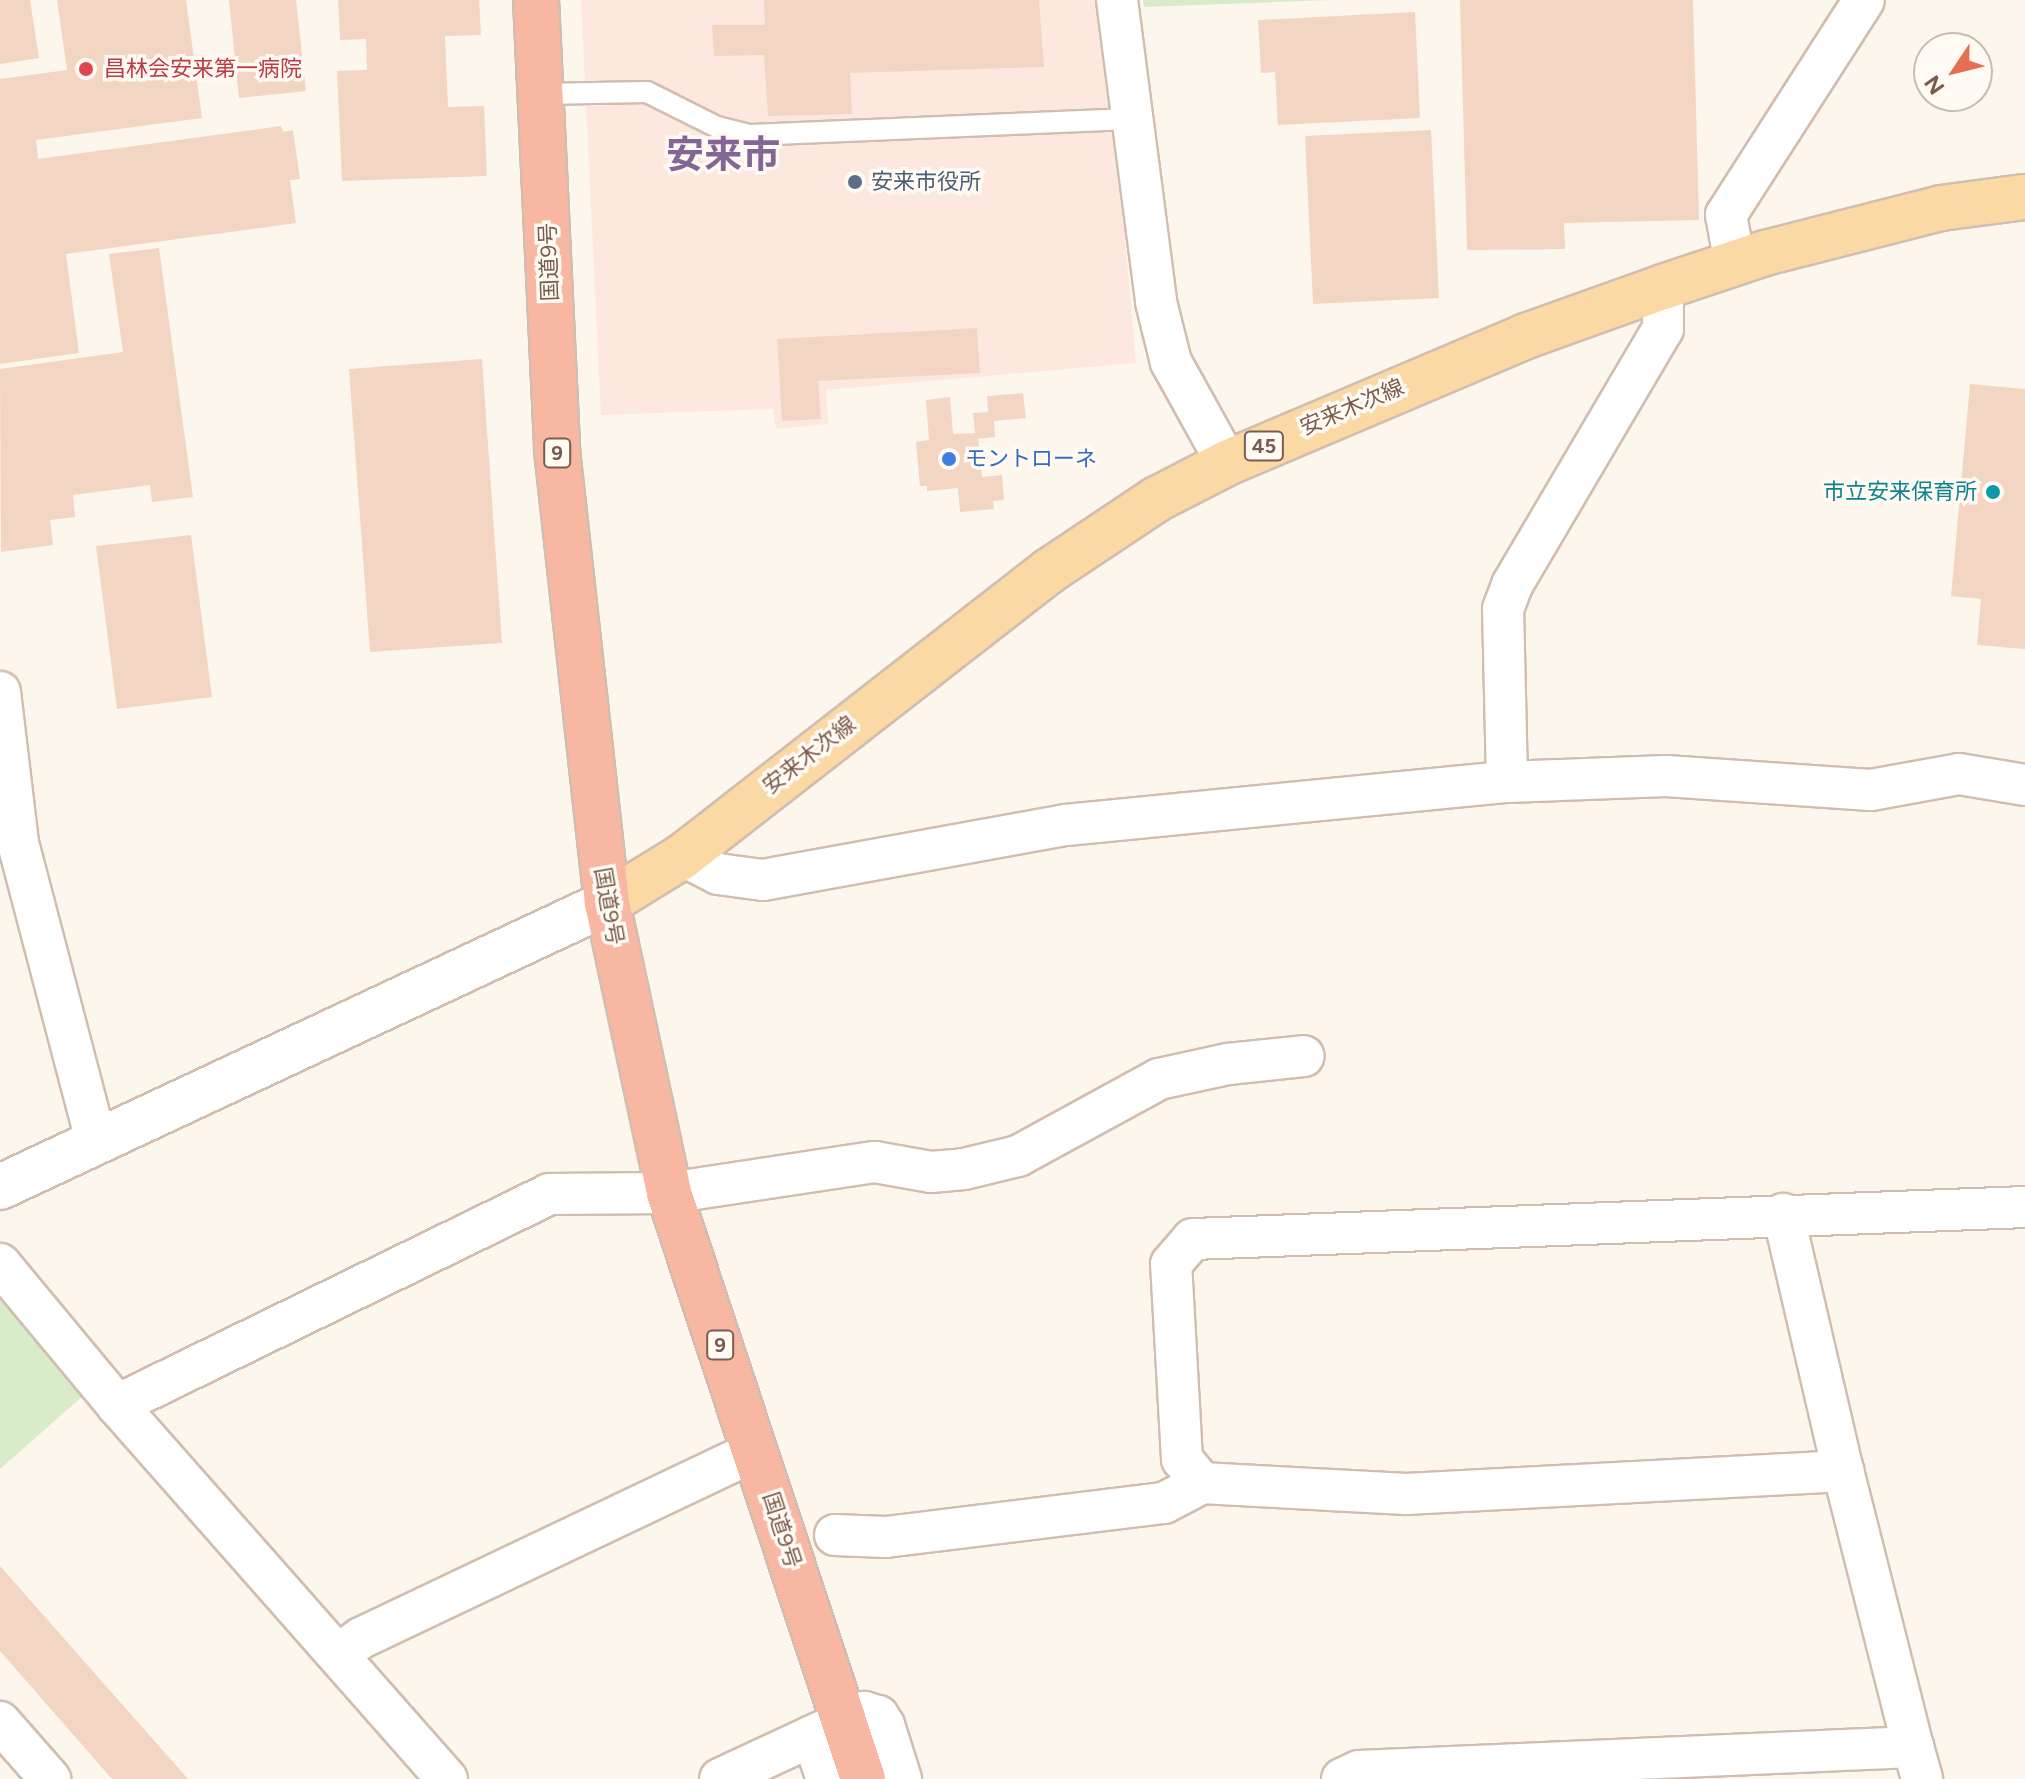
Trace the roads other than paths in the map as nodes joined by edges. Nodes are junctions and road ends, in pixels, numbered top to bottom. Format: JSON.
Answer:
{"nodes":[{"id":1,"x":536,"y":0,"type":"edge"},
{"id":2,"x":1117,"y":0,"type":"edge"},
{"id":3,"x":1864,"y":0,"type":"edge"},
{"id":4,"x":541,"y":94,"type":"junction"},
{"id":5,"x":1132,"y":119,"type":"junction"},
{"id":6,"x":2025,"y":197,"type":"edge"},
{"id":7,"x":1735,"y":263,"type":"junction"},
{"id":8,"x":1663,"y":287,"type":"junction"},
{"id":9,"x":1227,"y":463,"type":"junction"},
{"id":10,"x":0,"y":692,"type":"edge"},
{"id":11,"x":1507,"y":782,"type":"junction"},
{"id":12,"x":2025,"y":785,"type":"edge"},
{"id":13,"x":683,"y":856,"type":"junction"},
{"id":14,"x":607,"y":903,"type":"junction"},
{"id":15,"x":1304,"y":1056,"type":"dead end"},
{"id":16,"x":96,"y":1141,"type":"junction"},
{"id":17,"x":0,"y":1187,"type":"edge"},
{"id":18,"x":669,"y":1193,"type":"junction"},
{"id":19,"x":2025,"y":1207,"type":"edge"},
{"id":20,"x":1783,"y":1214,"type":"junction"},
{"id":21,"x":0,"y":1264,"type":"edge"},
{"id":22,"x":117,"y":1405,"type":"junction"},
{"id":23,"x":755,"y":1451,"type":"junction"},
{"id":24,"x":1843,"y":1471,"type":"junction"},
{"id":25,"x":1202,"y":1483,"type":"junction"},
{"id":26,"x":835,"y":1535,"type":"dead end"},
{"id":27,"x":339,"y":1654,"type":"junction"},
{"id":28,"x":0,"y":1722,"type":"edge"},
{"id":29,"x":828,"y":1728,"type":"junction"},
{"id":30,"x":1918,"y":1763,"type":"edge"},
{"id":31,"x":1634,"y":1770,"type":"edge"},
{"id":32,"x":1447,"y":1773,"type":"edge"},
{"id":33,"x":50,"y":1779,"type":"edge"},
{"id":34,"x":447,"y":1779,"type":"edge"},
{"id":35,"x":720,"y":1779,"type":"edge"},
{"id":36,"x":827,"y":1779,"type":"edge"},
{"id":37,"x":863,"y":1779,"type":"edge"},
{"id":38,"x":901,"y":1779,"type":"edge"},
{"id":39,"x":1342,"y":1779,"type":"edge"}],
"edges":[{"from":1,"to":4,"type":"highway","name":"国道9号","number":"9"},
{"from":2,"to":5,"type":"street"},
{"from":3,"to":7,"type":"street"},
{"from":4,"to":5,"type":"lane"},
{"from":4,"to":14,"type":"highway","name":"国道9号","number":"9"},
{"from":5,"to":9,"type":"street"},
{"from":6,"to":7,"type":"main road","name":"安来木次線","number":"45"},
{"from":7,"to":8,"type":"main road","name":"安来木次線","number":"45"},
{"from":8,"to":9,"type":"main road","name":"安来木次線","number":"45"},
{"from":8,"to":11,"type":"street"},
{"from":9,"to":13,"type":"main road","name":"安来木次線","number":"45"},
{"from":10,"to":16,"type":"street"},
{"from":11,"to":12,"type":"street"},
{"from":11,"to":13,"type":"street"},
{"from":13,"to":14,"type":"main road","name":"安来木次線","number":"45"},
{"from":14,"to":16,"type":"street"},
{"from":14,"to":18,"type":"highway","name":"国道9号","number":"9"},
{"from":15,"to":18,"type":"street"},
{"from":16,"to":17,"type":"street"},
{"from":18,"to":22,"type":"street"},
{"from":18,"to":23,"type":"highway","name":"国道9号","number":"9"},
{"from":19,"to":20,"type":"street"},
{"from":20,"to":24,"type":"street"},
{"from":20,"to":25,"type":"street"},
{"from":21,"to":22,"type":"street"},
{"from":22,"to":27,"type":"street"},
{"from":23,"to":27,"type":"street"},
{"from":23,"to":29,"type":"highway","name":"国道9号","number":"9"},
{"from":24,"to":25,"type":"street"},
{"from":24,"to":30,"type":"street"},
{"from":25,"to":26,"type":"street"},
{"from":27,"to":34,"type":"street"},
{"from":28,"to":33,"type":"street"},
{"from":29,"to":35,"type":"street"},
{"from":29,"to":36,"type":"street"},
{"from":29,"to":37,"type":"highway","name":"国道9号","number":"9"},
{"from":29,"to":38,"type":"street"},
{"from":30,"to":31,"type":"street"},
{"from":31,"to":32,"type":"street"},
{"from":32,"to":39,"type":"street"}]}
